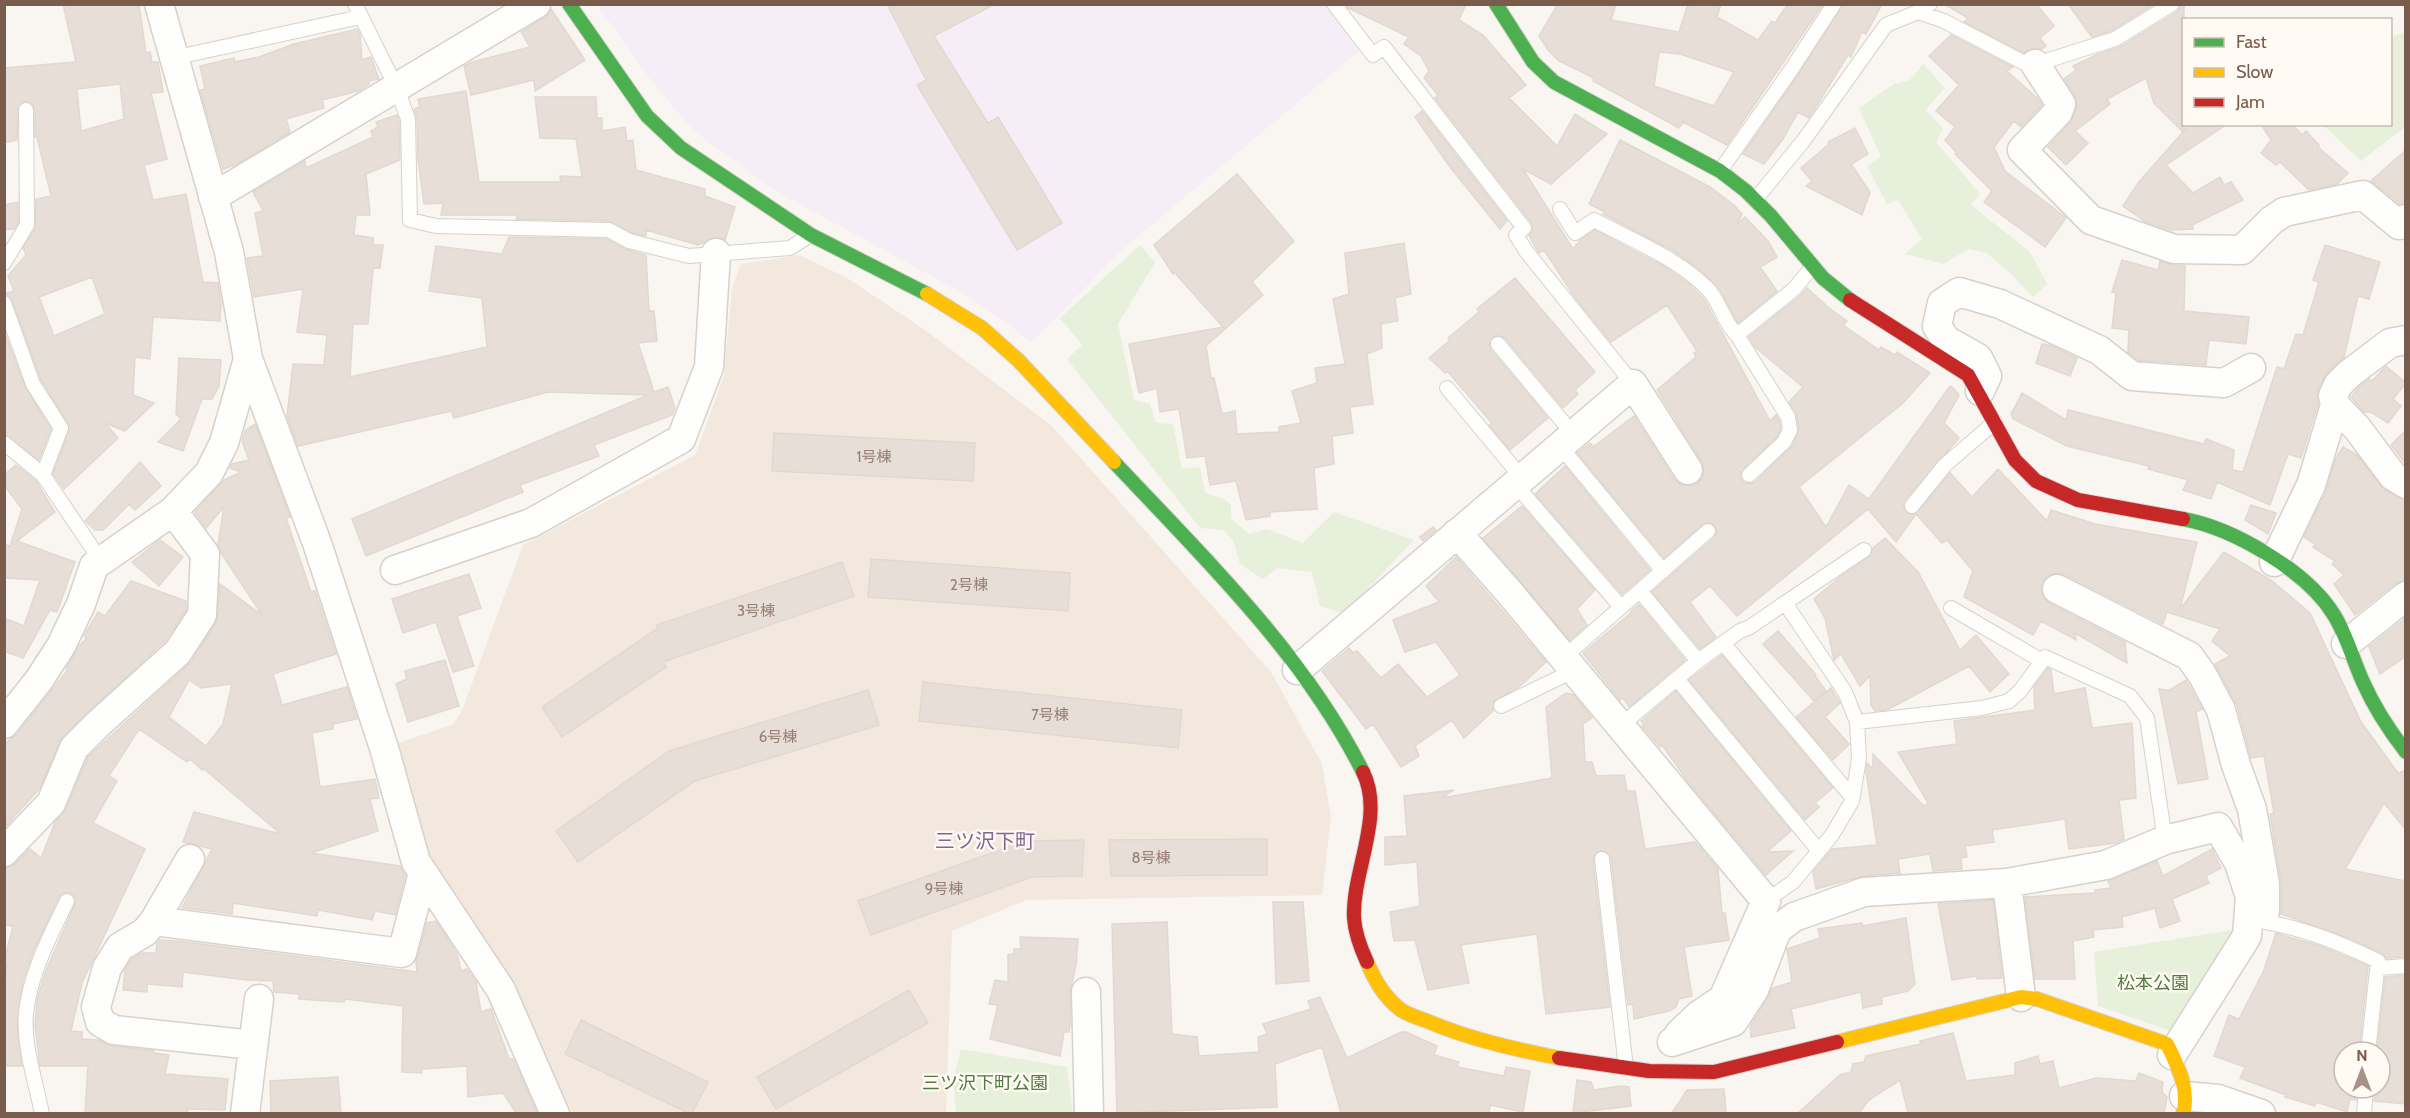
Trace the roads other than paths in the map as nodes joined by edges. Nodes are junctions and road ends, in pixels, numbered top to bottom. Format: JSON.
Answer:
{"nodes":[{"id":1,"x":159,"y":4,"type":"edge"},
{"id":2,"x":536,"y":4,"type":"edge"},
{"id":3,"x":569,"y":4,"type":"edge"},
{"id":4,"x":1334,"y":4,"type":"edge"},
{"id":5,"x":1496,"y":4,"type":"edge"},
{"id":6,"x":1834,"y":4,"type":"edge"},
{"id":7,"x":2172,"y":4,"type":"edge"},
{"id":8,"x":1924,"y":8,"type":"edge"},
{"id":9,"x":357,"y":11,"type":"edge"},
{"id":10,"x":173,"y":58,"type":"junction"},
{"id":11,"x":2036,"y":64,"type":"junction"},
{"id":12,"x":398,"y":89,"type":"junction"},
{"id":13,"x":26,"y":110,"type":"dead end"},
{"id":14,"x":1720,"y":171,"type":"junction"},
{"id":15,"x":213,"y":197,"type":"junction"},
{"id":16,"x":1755,"y":200,"type":"junction"},
{"id":17,"x":1560,"y":209,"type":"dead end"},
{"id":18,"x":2406,"y":219,"type":"edge"},
{"id":19,"x":811,"y":235,"type":"junction"},
{"id":20,"x":716,"y":253,"type":"junction"},
{"id":21,"x":4,"y":263,"type":"edge"},
{"id":22,"x":1813,"y":266,"type":"junction"},
{"id":23,"x":4,"y":303,"type":"edge"},
{"id":24,"x":1737,"y":335,"type":"junction"},
{"id":25,"x":2406,"y":340,"type":"edge"},
{"id":26,"x":1498,"y":344,"type":"dead end"},
{"id":27,"x":248,"y":359,"type":"junction"},
{"id":28,"x":2251,"y":368,"type":"dead end"},
{"id":29,"x":1633,"y":384,"type":"junction"},
{"id":30,"x":1447,"y":388,"type":"dead end"},
{"id":31,"x":1980,"y":391,"type":"junction"},
{"id":32,"x":2335,"y":405,"type":"junction"},
{"id":33,"x":1995,"y":422,"type":"junction"},
{"id":34,"x":1566,"y":440,"type":"junction"},
{"id":35,"x":4,"y":443,"type":"edge"},
{"id":36,"x":1688,"y":470,"type":"dead end"},
{"id":37,"x":43,"y":475,"type":"junction"},
{"id":38,"x":1749,"y":475,"type":"dead end"},
{"id":39,"x":1518,"y":481,"type":"junction"},
{"id":40,"x":2406,"y":484,"type":"edge"},
{"id":41,"x":1912,"y":506,"type":"dead end"},
{"id":42,"x":173,"y":511,"type":"junction"},
{"id":43,"x":1708,"y":531,"type":"dead end"},
{"id":44,"x":1457,"y":533,"type":"junction"},
{"id":45,"x":1864,"y":550,"type":"dead end"},
{"id":46,"x":101,"y":561,"type":"junction"},
{"id":47,"x":2274,"y":562,"type":"junction"},
{"id":48,"x":395,"y":570,"type":"dead end"},
{"id":49,"x":1664,"y":571,"type":"junction"},
{"id":50,"x":2057,"y":589,"type":"dead end"},
{"id":51,"x":1640,"y":591,"type":"junction"},
{"id":52,"x":2406,"y":596,"type":"edge"},
{"id":53,"x":1785,"y":603,"type":"junction"},
{"id":54,"x":1621,"y":608,"type":"junction"},
{"id":55,"x":1951,"y":608,"type":"dead end"},
{"id":56,"x":1723,"y":643,"type":"junction"},
{"id":57,"x":2346,"y":644,"type":"junction"},
{"id":58,"x":1698,"y":661,"type":"junction"},
{"id":59,"x":2042,"y":661,"type":"junction"},
{"id":60,"x":1568,"y":664,"type":"junction"},
{"id":61,"x":1297,"y":670,"type":"junction"},
{"id":62,"x":1677,"y":679,"type":"junction"},
{"id":63,"x":1501,"y":706,"type":"dead end"},
{"id":64,"x":1857,"y":722,"type":"junction"},
{"id":65,"x":4,"y":724,"type":"edge"},
{"id":66,"x":1620,"y":726,"type":"junction"},
{"id":67,"x":2406,"y":752,"type":"edge"},
{"id":68,"x":1852,"y":797,"type":"junction"},
{"id":69,"x":2165,"y":840,"type":"junction"},
{"id":70,"x":1819,"y":850,"type":"junction"},
{"id":71,"x":4,"y":852,"type":"edge"},
{"id":72,"x":189,"y":859,"type":"dead end"},
{"id":73,"x":1602,"y":859,"type":"dead end"},
{"id":74,"x":423,"y":873,"type":"junction"},
{"id":75,"x":2007,"y":883,"type":"junction"},
{"id":76,"x":67,"y":901,"type":"dead end"},
{"id":77,"x":1766,"y":901,"type":"junction"},
{"id":78,"x":154,"y":921,"type":"junction"},
{"id":79,"x":2265,"y":922,"type":"junction"},
{"id":80,"x":2406,"y":966,"type":"edge"},
{"id":81,"x":2379,"y":968,"type":"junction"},
{"id":82,"x":1086,"y":992,"type":"dead end"},
{"id":83,"x":2021,"y":997,"type":"junction"},
{"id":84,"x":259,"y":999,"type":"dead end"},
{"id":85,"x":2369,"y":1040,"type":"edge"},
{"id":86,"x":1672,"y":1042,"type":"junction"},
{"id":87,"x":253,"y":1045,"type":"junction"},
{"id":88,"x":2175,"y":1061,"type":"junction"},
{"id":89,"x":1638,"y":1069,"type":"junction"},
{"id":90,"x":2183,"y":1105,"type":"edge"},
{"id":91,"x":42,"y":1113,"type":"edge"},
{"id":92,"x":245,"y":1113,"type":"edge"},
{"id":93,"x":555,"y":1113,"type":"edge"},
{"id":94,"x":1089,"y":1113,"type":"edge"},
{"id":95,"x":2261,"y":1113,"type":"edge"}],
"edges":[{"from":1,"to":10,"type":"street"},
{"from":2,"to":12,"type":"street"},
{"from":3,"to":19,"type":"street"},
{"from":4,"to":29,"type":"lane"},
{"from":5,"to":14,"type":"street"},
{"from":6,"to":14,"type":"lane"},
{"from":7,"to":11,"type":"lane"},
{"from":8,"to":11,"type":"lane"},
{"from":8,"to":16,"type":"lane"},
{"from":9,"to":10,"type":"lane"},
{"from":9,"to":12,"type":"lane"},
{"from":10,"to":15,"type":"street"},
{"from":11,"to":18,"type":"street"},
{"from":12,"to":15,"type":"street"},
{"from":12,"to":20,"type":"lane"},
{"from":13,"to":21,"type":"lane"},
{"from":14,"to":16,"type":"street"},
{"from":15,"to":27,"type":"street"},
{"from":16,"to":22,"type":"street"},
{"from":17,"to":24,"type":"lane"},
{"from":19,"to":20,"type":"lane"},
{"from":19,"to":61,"type":"street"},
{"from":20,"to":48,"type":"street"},
{"from":22,"to":24,"type":"lane"},
{"from":22,"to":31,"type":"street"},
{"from":23,"to":37,"type":"lane"},
{"from":24,"to":38,"type":"lane"},
{"from":25,"to":32,"type":"street"},
{"from":26,"to":34,"type":"lane"},
{"from":27,"to":42,"type":"street"},
{"from":27,"to":74,"type":"street"},
{"from":28,"to":31,"type":"street"},
{"from":29,"to":34,"type":"street"},
{"from":29,"to":36,"type":"street"},
{"from":30,"to":39,"type":"lane"},
{"from":31,"to":33,"type":"street"},
{"from":32,"to":40,"type":"street"},
{"from":32,"to":47,"type":"street"},
{"from":33,"to":41,"type":"lane"},
{"from":33,"to":47,"type":"street"},
{"from":34,"to":39,"type":"street"},
{"from":34,"to":49,"type":"lane"},
{"from":35,"to":37,"type":"lane"},
{"from":37,"to":46,"type":"lane"},
{"from":39,"to":44,"type":"street"},
{"from":39,"to":54,"type":"lane"},
{"from":42,"to":46,"type":"street"},
{"from":42,"to":71,"type":"street"},
{"from":43,"to":49,"type":"lane"},
{"from":44,"to":60,"type":"street"},
{"from":44,"to":61,"type":"street"},
{"from":45,"to":53,"type":"lane"},
{"from":46,"to":65,"type":"street"},
{"from":47,"to":57,"type":"street"},
{"from":49,"to":51,"type":"lane"},
{"from":50,"to":79,"type":"street"},
{"from":51,"to":54,"type":"lane"},
{"from":51,"to":58,"type":"lane"},
{"from":52,"to":57,"type":"street"},
{"from":53,"to":56,"type":"lane"},
{"from":53,"to":64,"type":"lane"},
{"from":54,"to":60,"type":"lane"},
{"from":55,"to":59,"type":"lane"},
{"from":56,"to":58,"type":"lane"},
{"from":56,"to":68,"type":"lane"},
{"from":57,"to":67,"type":"street"},
{"from":58,"to":62,"type":"lane"},
{"from":59,"to":64,"type":"lane"},
{"from":59,"to":69,"type":"lane"},
{"from":60,"to":63,"type":"lane"},
{"from":60,"to":66,"type":"street"},
{"from":61,"to":89,"type":"street"},
{"from":62,"to":66,"type":"lane"},
{"from":62,"to":70,"type":"lane"},
{"from":64,"to":68,"type":"lane"},
{"from":66,"to":77,"type":"street"},
{"from":68,"to":70,"type":"lane"},
{"from":69,"to":75,"type":"street"},
{"from":69,"to":88,"type":"street"},
{"from":70,"to":77,"type":"lane"},
{"from":72,"to":78,"type":"street"},
{"from":73,"to":89,"type":"lane"},
{"from":74,"to":78,"type":"street"},
{"from":74,"to":93,"type":"street"},
{"from":75,"to":83,"type":"street"},
{"from":75,"to":86,"type":"street"},
{"from":76,"to":91,"type":"lane"},
{"from":77,"to":86,"type":"street"},
{"from":78,"to":87,"type":"street"},
{"from":79,"to":81,"type":"lane"},
{"from":79,"to":88,"type":"street"},
{"from":80,"to":81,"type":"lane"},
{"from":81,"to":85,"type":"lane"},
{"from":82,"to":94,"type":"street"},
{"from":83,"to":88,"type":"street"},
{"from":83,"to":89,"type":"street"},
{"from":84,"to":87,"type":"street"},
{"from":86,"to":89,"type":"street"},
{"from":87,"to":92,"type":"street"},
{"from":88,"to":90,"type":"street"},
{"from":90,"to":95,"type":"street"}]}
